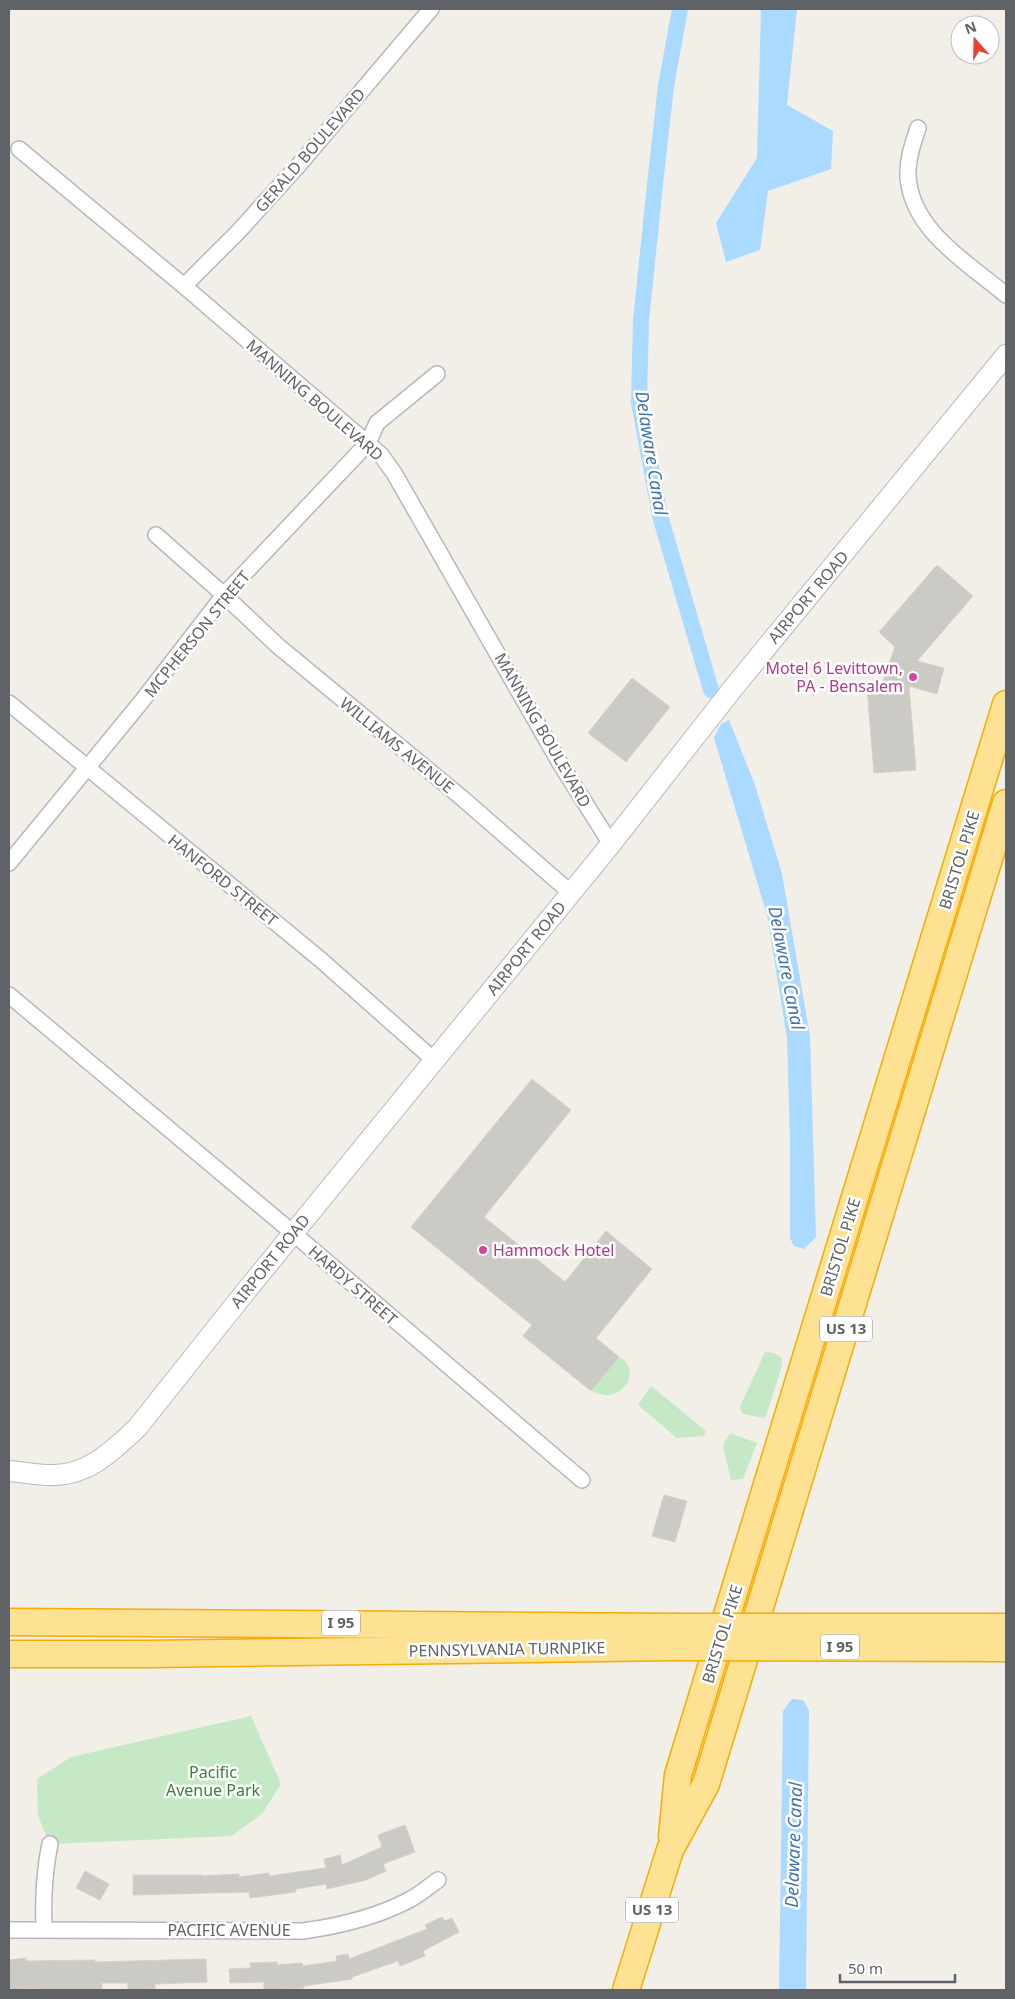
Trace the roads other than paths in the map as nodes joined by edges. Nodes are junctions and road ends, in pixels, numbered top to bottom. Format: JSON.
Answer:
{"nodes":[{"id":1,"x":431,"y":9,"type":"edge"},
{"id":2,"x":918,"y":128,"type":"dead end"},
{"id":3,"x":19,"y":149,"type":"dead end"},
{"id":4,"x":184,"y":286,"type":"junction"},
{"id":5,"x":1006,"y":295,"type":"edge"},
{"id":6,"x":1006,"y":355,"type":"edge"},
{"id":7,"x":437,"y":374,"type":"dead end"},
{"id":8,"x":368,"y":443,"type":"junction"},
{"id":9,"x":156,"y":535,"type":"dead end"},
{"id":10,"x":224,"y":595,"type":"junction"},
{"id":11,"x":9,"y":703,"type":"edge"},
{"id":12,"x":1006,"y":704,"type":"edge"},
{"id":13,"x":87,"y":768,"type":"junction"},
{"id":14,"x":1006,"y":803,"type":"edge"},
{"id":15,"x":611,"y":844,"type":"junction"},
{"id":16,"x":9,"y":863,"type":"edge"},
{"id":17,"x":571,"y":893,"type":"junction"},
{"id":18,"x":9,"y":995,"type":"edge"},
{"id":19,"x":434,"y":1060,"type":"junction"},
{"id":20,"x":293,"y":1233,"type":"junction"},
{"id":21,"x":9,"y":1471,"type":"edge"},
{"id":22,"x":582,"y":1480,"type":"dead end"},
{"id":23,"x":9,"y":1622,"type":"edge"},
{"id":24,"x":1006,"y":1627,"type":"edge"},
{"id":25,"x":674,"y":1637,"type":"junction"},
{"id":26,"x":1006,"y":1648,"type":"edge"},
{"id":27,"x":9,"y":1654,"type":"edge"},
{"id":28,"x":50,"y":1844,"type":"dead end"},
{"id":29,"x":670,"y":1850,"type":"junction"},
{"id":30,"x":438,"y":1880,"type":"dead end"},
{"id":31,"x":44,"y":1928,"type":"junction"},
{"id":32,"x":9,"y":1930,"type":"edge"},
{"id":33,"x":626,"y":1990,"type":"edge"}],
"edges":[{"from":1,"to":4,"type":"street","name":"GERALD BOULEVARD"},
{"from":2,"to":5,"type":"street"},
{"from":3,"to":4,"type":"street","name":"MANNING BOULEVARD"},
{"from":4,"to":8,"type":"street","name":"MANNING BOULEVARD"},
{"from":6,"to":15,"type":"street","name":"AIRPORT ROAD"},
{"from":7,"to":8,"type":"street","name":"MCPHERSON STREET"},
{"from":8,"to":10,"type":"street","name":"MCPHERSON STREET"},
{"from":8,"to":15,"type":"street","name":"MANNING BOULEVARD"},
{"from":9,"to":10,"type":"street","name":"WILLIAMS AVENUE"},
{"from":10,"to":13,"type":"street","name":"MCPHERSON STREET"},
{"from":10,"to":17,"type":"street","name":"WILLIAMS AVENUE"},
{"from":11,"to":13,"type":"street","name":"HANFORD STREET"},
{"from":12,"to":29,"type":"highway","name":"BRISTOL PIKE","number":"US 13"},
{"from":13,"to":16,"type":"street","name":"MCPHERSON STREET"},
{"from":13,"to":19,"type":"street","name":"HANFORD STREET"},
{"from":14,"to":29,"type":"highway","name":"BRISTOL PIKE","number":"US 13"},
{"from":15,"to":17,"type":"street","name":"AIRPORT ROAD"},
{"from":17,"to":19,"type":"street","name":"AIRPORT ROAD"},
{"from":18,"to":20,"type":"street","name":"HARDY STREET"},
{"from":19,"to":20,"type":"street","name":"AIRPORT ROAD"},
{"from":20,"to":21,"type":"street","name":"AIRPORT ROAD"},
{"from":20,"to":22,"type":"street","name":"HARDY STREET"},
{"from":23,"to":25,"type":"highway","name":"PENNSYLVANIA TURNPIKE","number":"I 95"},
{"from":24,"to":25,"type":"highway","name":"PENNSYLVANIA TURNPIKE","number":"I 95","bridge":true},
{"from":25,"to":26,"type":"highway","name":"PENNSYLVANIA TURNPIKE","number":"I 95","bridge":true},
{"from":25,"to":27,"type":"highway","name":"PENNSYLVANIA TURNPIKE","number":"I 95"},
{"from":28,"to":31,"type":"street"},
{"from":29,"to":33,"type":"highway","name":"BRISTOL PIKE","number":"US 13"},
{"from":30,"to":31,"type":"street","name":"PACIFIC AVENUE"},
{"from":31,"to":32,"type":"street","name":"PACIFIC AVENUE"}]}
